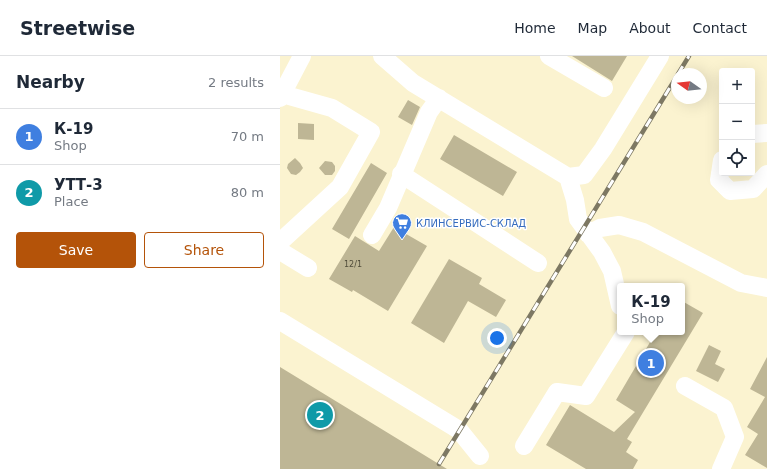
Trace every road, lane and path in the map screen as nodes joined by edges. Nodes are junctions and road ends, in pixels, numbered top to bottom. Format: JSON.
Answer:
{"nodes":[{"id":1,"x":302,"y":56,"type":"edge"},
{"id":2,"x":382,"y":56,"type":"edge"},
{"id":3,"x":549,"y":56,"type":"edge"},
{"id":4,"x":660,"y":56,"type":"edge"},
{"id":5,"x":604,"y":88,"type":"dead end"},
{"id":6,"x":281,"y":96,"type":"edge"},
{"id":7,"x":439,"y":98,"type":"junction"},
{"id":8,"x":767,"y":133,"type":"edge"},
{"id":9,"x":755,"y":134,"type":"edge"},
{"id":10,"x":401,"y":174,"type":"junction"},
{"id":11,"x":767,"y":174,"type":"edge"},
{"id":12,"x":720,"y":176,"type":"edge"},
{"id":13,"x":568,"y":177,"type":"junction"},
{"id":14,"x":588,"y":234,"type":"junction"},
{"id":15,"x":372,"y":235,"type":"dead end"},
{"id":16,"x":280,"y":242,"type":"edge"},
{"id":17,"x":280,"y":251,"type":"edge"},
{"id":18,"x":538,"y":263,"type":"dead end"},
{"id":19,"x":308,"y":268,"type":"dead end"},
{"id":20,"x":767,"y":288,"type":"edge"},
{"id":21,"x":617,"y":293,"type":"edge"},
{"id":22,"x":280,"y":321,"type":"edge"},
{"id":23,"x":624,"y":335,"type":"edge"},
{"id":24,"x":685,"y":386,"type":"dead end"},
{"id":25,"x":524,"y":446,"type":"dead end"},
{"id":26,"x":480,"y":456,"type":"dead end"},
{"id":27,"x":721,"y":469,"type":"edge"}],
"edges":[{"from":1,"to":6,"type":"lane"},
{"from":2,"to":7,"type":"lane"},
{"from":3,"to":5,"type":"lane"},
{"from":4,"to":13,"type":"lane"},
{"from":6,"to":16,"type":"lane"},
{"from":7,"to":10,"type":"lane"},
{"from":7,"to":13,"type":"lane"},
{"from":8,"to":9,"type":"lane"},
{"from":10,"to":15,"type":"lane"},
{"from":10,"to":18,"type":"lane"},
{"from":11,"to":12,"type":"lane"},
{"from":13,"to":14,"type":"lane"},
{"from":14,"to":20,"type":"lane"},
{"from":14,"to":21,"type":"lane"},
{"from":17,"to":19,"type":"lane"},
{"from":22,"to":26,"type":"lane"},
{"from":23,"to":25,"type":"lane"},
{"from":24,"to":27,"type":"lane"}]}
